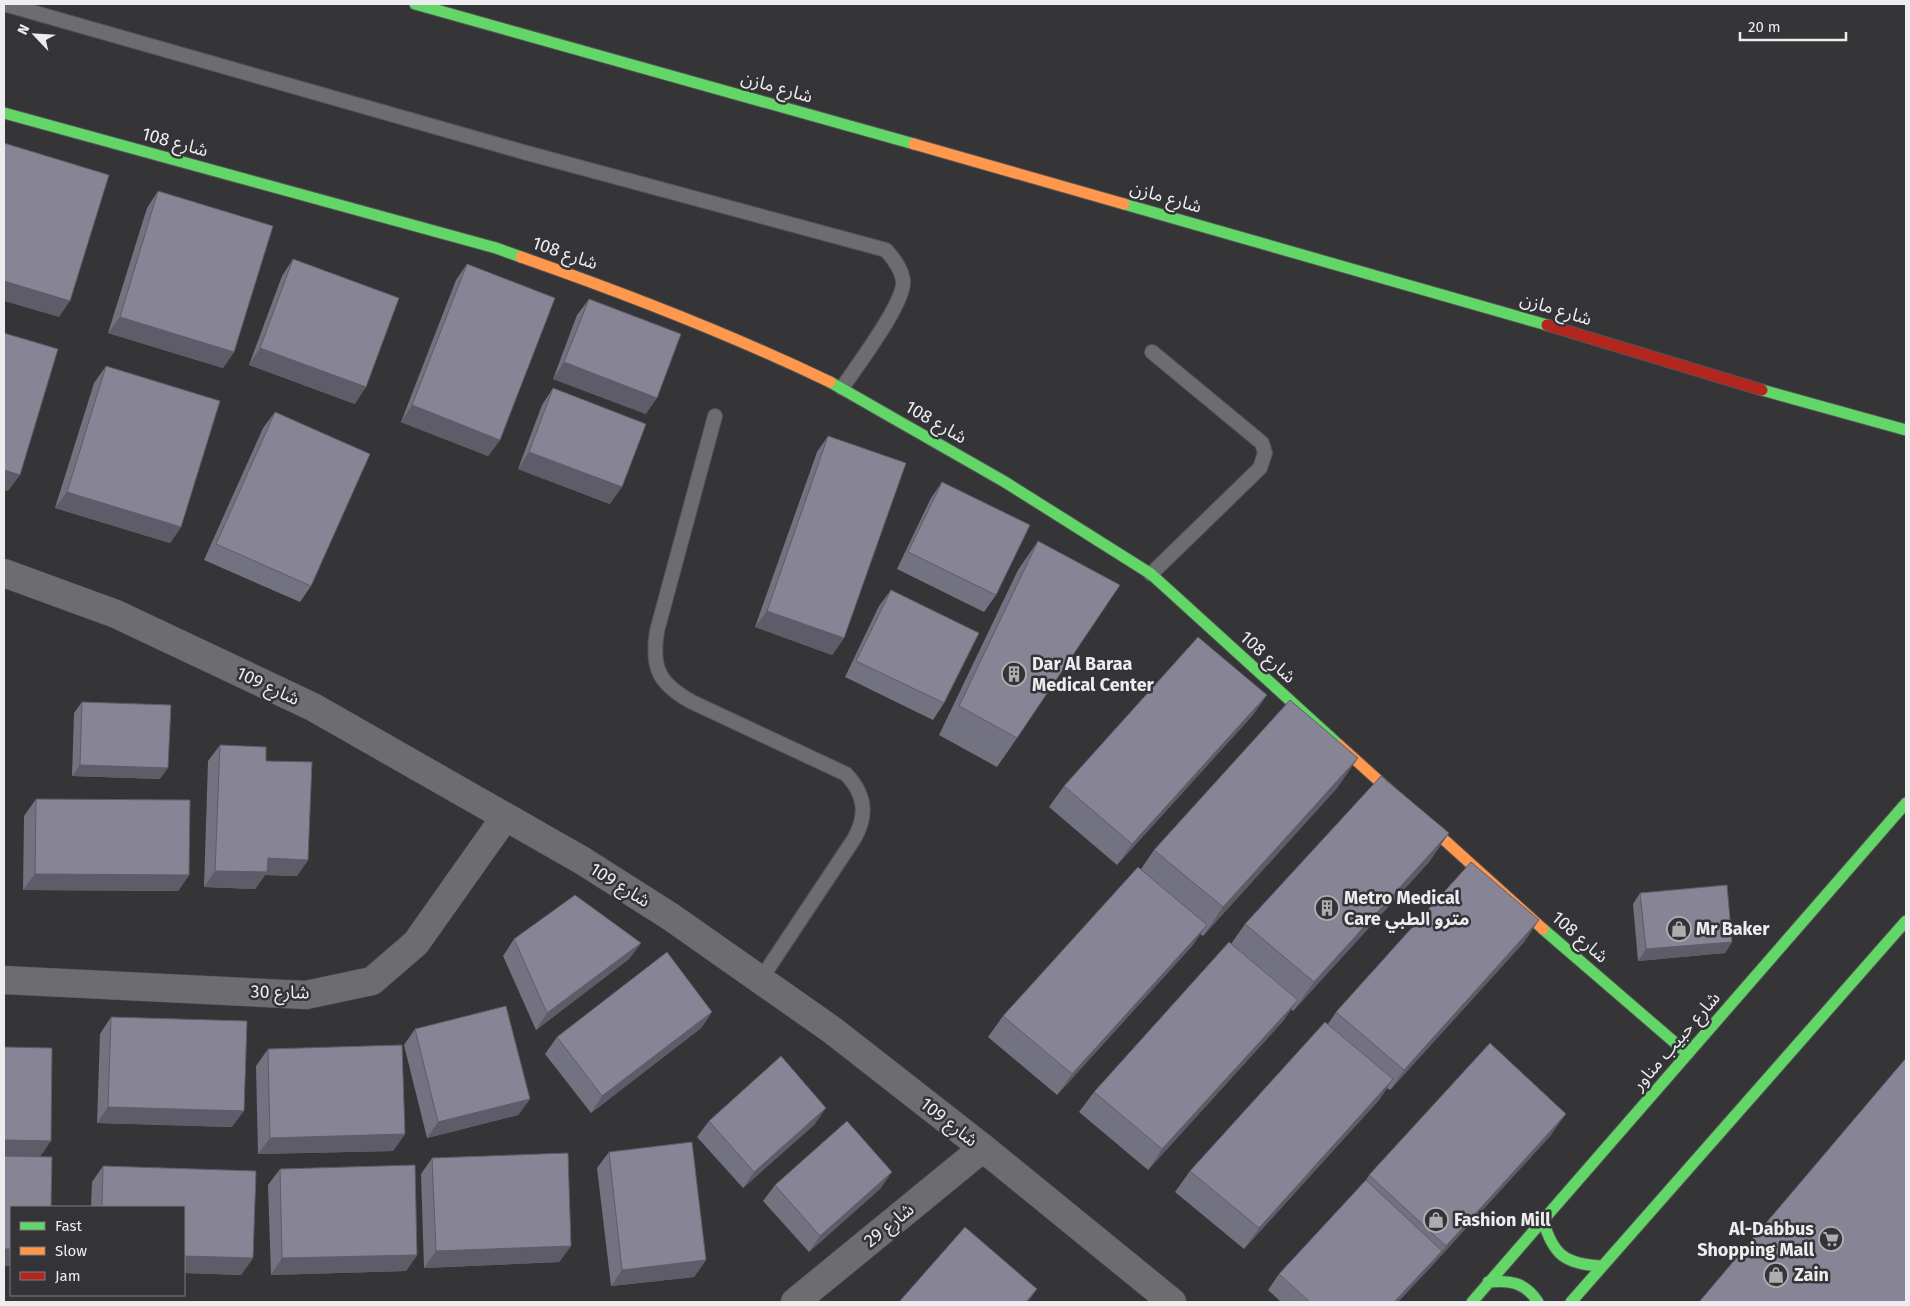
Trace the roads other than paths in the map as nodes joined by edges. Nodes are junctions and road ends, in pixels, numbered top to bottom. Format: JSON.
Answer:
{"nodes":[{"id":1,"x":4,"y":4,"type":"edge"},
{"id":2,"x":415,"y":4,"type":"edge"},
{"id":3,"x":4,"y":113,"type":"edge"},
{"id":4,"x":1152,"y":352,"type":"dead end"},
{"id":5,"x":842,"y":388,"type":"junction"},
{"id":6,"x":1820,"y":407,"type":"junction"},
{"id":7,"x":715,"y":416,"type":"dead end"},
{"id":8,"x":1906,"y":430,"type":"edge"},
{"id":9,"x":1906,"y":444,"type":"edge"},
{"id":10,"x":4,"y":573,"type":"edge"},
{"id":11,"x":1151,"y":574,"type":"junction"},
{"id":12,"x":1906,"y":803,"type":"edge"},
{"id":13,"x":505,"y":817,"type":"junction"},
{"id":14,"x":1906,"y":921,"type":"edge"},
{"id":15,"x":761,"y":979,"type":"junction"},
{"id":16,"x":4,"y":980,"type":"edge"},
{"id":17,"x":1688,"y":1054,"type":"junction"},
{"id":18,"x":982,"y":1148,"type":"junction"},
{"id":19,"x":1543,"y":1220,"type":"junction"},
{"id":20,"x":1601,"y":1266,"type":"junction"},
{"id":21,"x":1488,"y":1282,"type":"junction"},
{"id":22,"x":795,"y":1302,"type":"edge"},
{"id":23,"x":1172,"y":1302,"type":"edge"},
{"id":24,"x":1472,"y":1302,"type":"edge"},
{"id":25,"x":1538,"y":1302,"type":"edge"},
{"id":26,"x":1570,"y":1302,"type":"edge"}],
"edges":[{"from":1,"to":5,"type":"lane"},
{"from":2,"to":6,"type":"street","name":"شارع مازن"},
{"from":3,"to":5,"type":"street","name":"شارع 108"},
{"from":4,"to":11,"type":"lane"},
{"from":5,"to":11,"type":"street","name":"شارع 108"},
{"from":6,"to":8,"type":"street","name":"شارع مازن"},
{"from":6,"to":9,"type":"street"},
{"from":7,"to":15,"type":"lane"},
{"from":10,"to":13,"type":"street","name":"شارع 109"},
{"from":11,"to":17,"type":"street","name":"شارع 108"},
{"from":12,"to":17,"type":"street","name":"شارع حبيب مناور"},
{"from":13,"to":15,"type":"street","name":"شارع 109"},
{"from":13,"to":16,"type":"street","name":"شارع 30"},
{"from":14,"to":20,"type":"street"},
{"from":15,"to":18,"type":"street","name":"شارع 109"},
{"from":17,"to":19,"type":"street","name":"شارع حبيب مناور"},
{"from":18,"to":22,"type":"street","name":"شارع 29"},
{"from":18,"to":23,"type":"street","name":"شارع 109"},
{"from":19,"to":20,"type":"street"},
{"from":19,"to":21,"type":"street","name":"شارع حبيب مناور"},
{"from":20,"to":26,"type":"street"},
{"from":21,"to":24,"type":"street","name":"شارع حبيب مناور"},
{"from":21,"to":25,"type":"street"}]}
